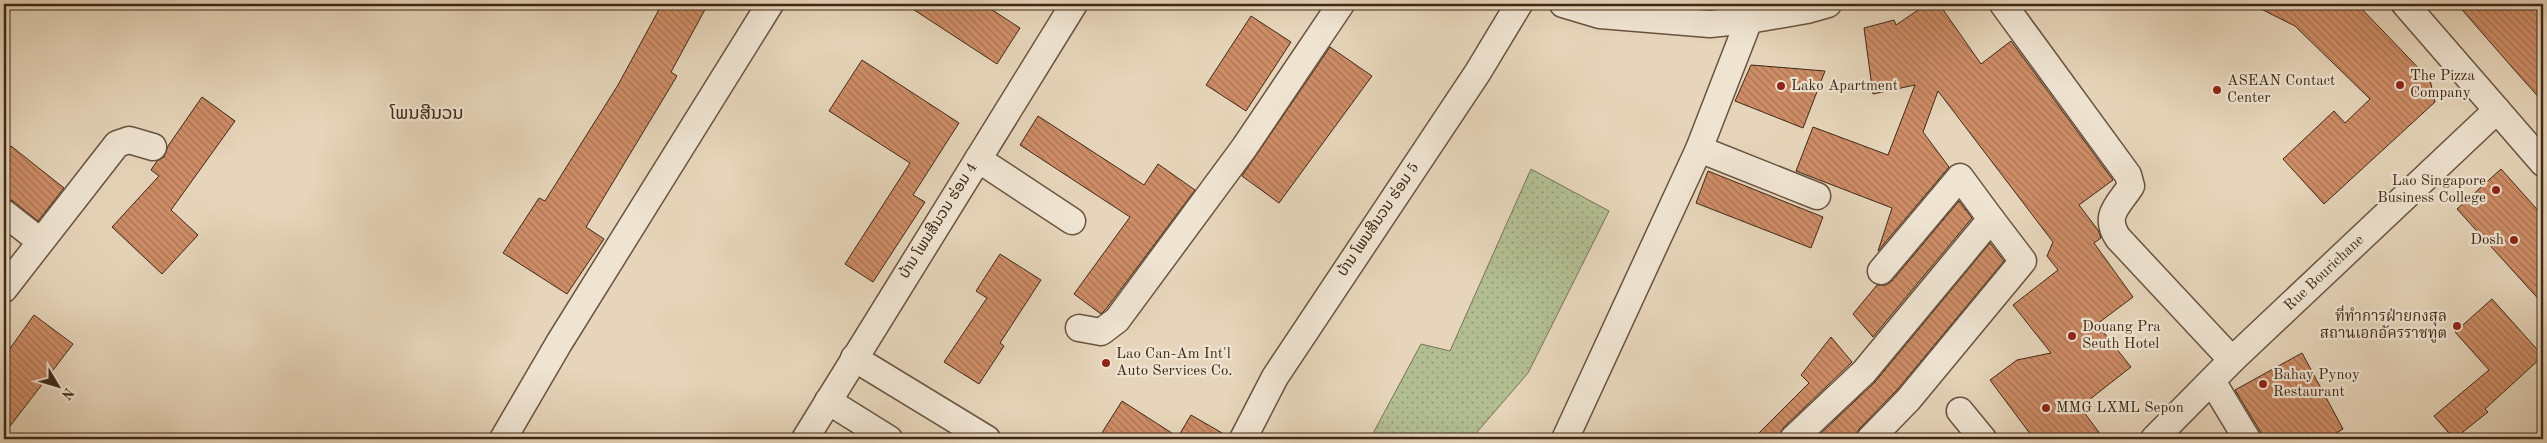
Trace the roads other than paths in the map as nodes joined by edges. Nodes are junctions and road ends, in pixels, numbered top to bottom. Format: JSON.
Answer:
{"nodes":[{"id":1,"x":770,"y":4,"type":"edge"},
{"id":2,"x":1074,"y":4,"type":"edge"},
{"id":3,"x":1341,"y":4,"type":"edge"},
{"id":4,"x":1519,"y":4,"type":"edge"},
{"id":5,"x":1563,"y":4,"type":"edge"},
{"id":6,"x":1828,"y":4,"type":"edge"},
{"id":7,"x":2004,"y":4,"type":"edge"},
{"id":8,"x":2405,"y":4,"type":"edge"},
{"id":9,"x":1672,"y":12,"type":"edge"},
{"id":10,"x":1749,"y":20,"type":"junction"},
{"id":11,"x":2497,"y":110,"type":"junction"},
{"id":12,"x":153,"y":147,"type":"dead end"},
{"id":13,"x":1699,"y":149,"type":"junction"},
{"id":14,"x":978,"y":159,"type":"junction"},
{"id":15,"x":2543,"y":163,"type":"edge"},
{"id":16,"x":1817,"y":196,"type":"dead end"},
{"id":17,"x":4,"y":213,"type":"edge"},
{"id":18,"x":1072,"y":220,"type":"dead end"},
{"id":19,"x":1991,"y":220,"type":"junction"},
{"id":20,"x":40,"y":241,"type":"junction"},
{"id":21,"x":1881,"y":271,"type":"dead end"},
{"id":22,"x":4,"y":289,"type":"edge"},
{"id":23,"x":1079,"y":328,"type":"dead end"},
{"id":24,"x":854,"y":358,"type":"junction"},
{"id":25,"x":2232,"y":360,"type":"junction"},
{"id":26,"x":2212,"y":381,"type":"junction"},
{"id":27,"x":828,"y":401,"type":"junction"},
{"id":28,"x":1960,"y":411,"type":"dead end"},
{"id":29,"x":1887,"y":433,"type":"edge"},
{"id":30,"x":503,"y":439,"type":"edge"},
{"id":31,"x":805,"y":439,"type":"edge"},
{"id":32,"x":889,"y":439,"type":"edge"},
{"id":33,"x":987,"y":439,"type":"edge"},
{"id":34,"x":1243,"y":439,"type":"edge"},
{"id":35,"x":1565,"y":439,"type":"edge"},
{"id":36,"x":1793,"y":439,"type":"edge"},
{"id":37,"x":1983,"y":439,"type":"edge"},
{"id":38,"x":2154,"y":439,"type":"edge"},
{"id":39,"x":2248,"y":439,"type":"edge"}],
"edges":[{"from":1,"to":30,"type":"street"},
{"from":2,"to":14,"type":"street","name":"ບ້ານ ໂພນສີນວນ ຮ່ອມ 4"},
{"from":3,"to":23,"type":"street"},
{"from":4,"to":34,"type":"street","name":"ບ້ານ ໂພນສີນວນ ຮ່ອມ 5"},
{"from":5,"to":9,"type":"street"},
{"from":6,"to":10,"type":"street"},
{"from":7,"to":25,"type":"street"},
{"from":8,"to":11,"type":"street"},
{"from":9,"to":10,"type":"street"},
{"from":10,"to":13,"type":"street"},
{"from":11,"to":15,"type":"street"},
{"from":11,"to":25,"type":"street","name":"Rue Bourichane"},
{"from":12,"to":20,"type":"street"},
{"from":13,"to":16,"type":"street"},
{"from":13,"to":35,"type":"street"},
{"from":14,"to":18,"type":"street"},
{"from":14,"to":24,"type":"street","name":"ບ້ານ ໂພນສີນວນ ຮ່ອມ 4"},
{"from":17,"to":20,"type":"street"},
{"from":19,"to":21,"type":"street"},
{"from":19,"to":29,"type":"street"},
{"from":19,"to":36,"type":"street"},
{"from":20,"to":22,"type":"street"},
{"from":24,"to":27,"type":"street","name":"ບ້ານ ໂພນສີນວນ ຮ່ອມ 4"},
{"from":24,"to":33,"type":"street"},
{"from":25,"to":26,"type":"street","name":"Rue Bourichane"},
{"from":26,"to":38,"type":"street","name":"Rue Bourichane"},
{"from":26,"to":39,"type":"street"},
{"from":27,"to":31,"type":"street","name":"ບ້ານ ໂພນສີນວນ ຮ່ອມ 4"},
{"from":27,"to":32,"type":"street"},
{"from":28,"to":37,"type":"street"}]}
